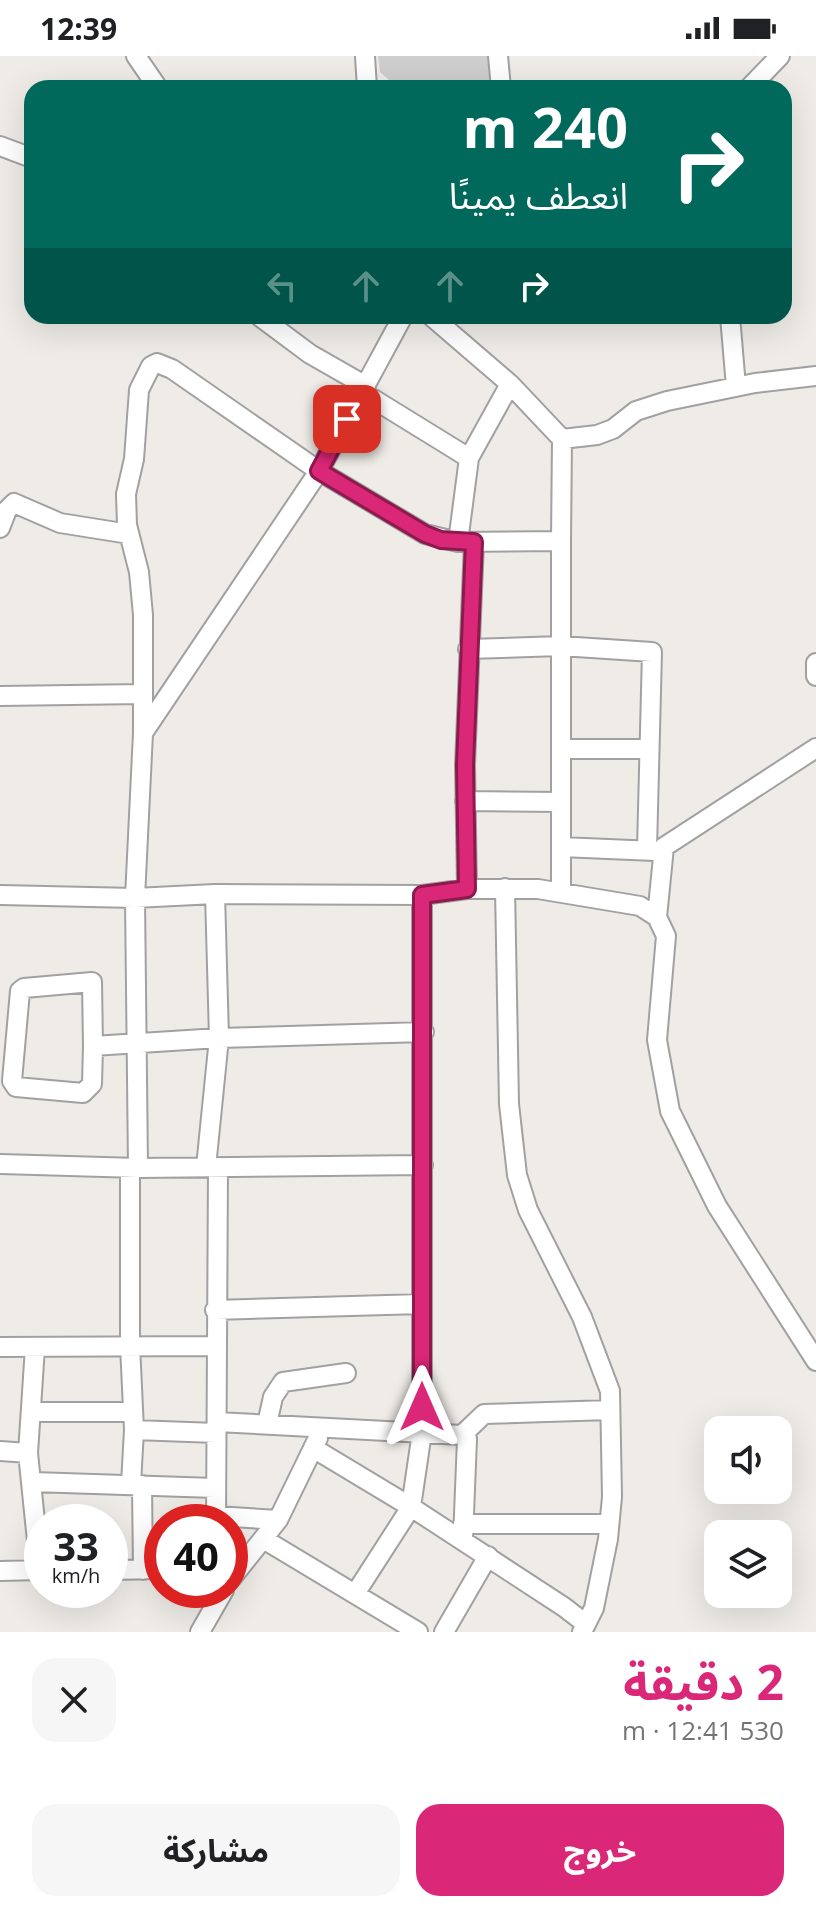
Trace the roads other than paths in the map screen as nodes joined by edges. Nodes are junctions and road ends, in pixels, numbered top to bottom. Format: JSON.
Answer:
{"nodes":[{"id":1,"x":136,"y":56,"type":"edge"},
{"id":2,"x":365,"y":56,"type":"edge"},
{"id":3,"x":498,"y":56,"type":"edge"},
{"id":4,"x":780,"y":56,"type":"edge"},
{"id":5,"x":152,"y":80,"type":"edge"},
{"id":6,"x":366,"y":80,"type":"edge"},
{"id":7,"x":500,"y":80,"type":"edge"},
{"id":8,"x":757,"y":80,"type":"edge"},
{"id":9,"x":0,"y":146,"type":"edge"},
{"id":10,"x":24,"y":155,"type":"edge"},
{"id":11,"x":270,"y":324,"type":"edge"},
{"id":12,"x":399,"y":324,"type":"edge"},
{"id":13,"x":440,"y":324,"type":"edge"},
{"id":14,"x":731,"y":324,"type":"edge"},
{"id":15,"x":816,"y":376,"type":"edge"},
{"id":16,"x":510,"y":384,"type":"junction"},
{"id":17,"x":736,"y":387,"type":"junction"},
{"id":18,"x":364,"y":389,"type":"junction"},
{"id":19,"x":562,"y":439,"type":"junction"},
{"id":20,"x":469,"y":458,"type":"junction"},
{"id":21,"x":319,"y":471,"type":"junction"},
{"id":22,"x":0,"y":528,"type":"edge"},
{"id":23,"x":129,"y":534,"type":"junction"},
{"id":24,"x":561,"y":541,"type":"junction"},
{"id":25,"x":466,"y":542,"type":"junction"},
{"id":26,"x":561,"y":646,"type":"junction"},
{"id":27,"x":468,"y":649,"type":"junction"},
{"id":28,"x":816,"y":663,"type":"edge"},
{"id":29,"x":816,"y":676,"type":"edge"},
{"id":30,"x":143,"y":694,"type":"junction"},
{"id":31,"x":0,"y":696,"type":"edge"},
{"id":32,"x":143,"y":733,"type":"junction"},
{"id":33,"x":816,"y":748,"type":"edge"},
{"id":34,"x":561,"y":749,"type":"junction"},
{"id":35,"x":649,"y":749,"type":"junction"},
{"id":36,"x":465,"y":801,"type":"junction"},
{"id":37,"x":561,"y":802,"type":"junction"},
{"id":38,"x":561,"y":847,"type":"junction"},
{"id":39,"x":654,"y":850,"type":"junction"},
{"id":40,"x":505,"y":888,"type":"junction"},
{"id":41,"x":467,"y":889,"type":"junction"},
{"id":42,"x":561,"y":892,"type":"junction"},
{"id":43,"x":215,"y":894,"type":"junction"},
{"id":44,"x":0,"y":895,"type":"edge"},
{"id":45,"x":422,"y":895,"type":"junction"},
{"id":46,"x":135,"y":898,"type":"junction"},
{"id":47,"x":657,"y":917,"type":"junction"},
{"id":48,"x":424,"y":1032,"type":"junction"},
{"id":49,"x":219,"y":1038,"type":"junction"},
{"id":50,"x":138,"y":1042,"type":"junction"},
{"id":51,"x":7,"y":1043,"type":"edge"},
{"id":52,"x":93,"y":1046,"type":"junction"},
{"id":53,"x":0,"y":1164,"type":"edge"},
{"id":54,"x":423,"y":1165,"type":"junction"},
{"id":55,"x":212,"y":1167,"type":"junction"},
{"id":56,"x":134,"y":1168,"type":"junction"},
{"id":57,"x":422,"y":1304,"type":"junction"},
{"id":58,"x":215,"y":1310,"type":"junction"},
{"id":59,"x":130,"y":1345,"type":"junction"},
{"id":60,"x":217,"y":1346,"type":"junction"},
{"id":61,"x":0,"y":1347,"type":"edge"},
{"id":62,"x":35,"y":1347,"type":"junction"},
{"id":63,"x":816,"y":1361,"type":"edge"},
{"id":64,"x":346,"y":1373,"type":"dead end"},
{"id":65,"x":610,"y":1410,"type":"junction"},
{"id":66,"x":32,"y":1412,"type":"junction"},
{"id":67,"x":133,"y":1421,"type":"junction"},
{"id":68,"x":267,"y":1424,"type":"junction"},
{"id":69,"x":216,"y":1427,"type":"junction"},
{"id":70,"x":323,"y":1428,"type":"junction"},
{"id":71,"x":422,"y":1432,"type":"junction"},
{"id":72,"x":462,"y":1435,"type":"junction"},
{"id":73,"x":313,"y":1448,"type":"junction"},
{"id":74,"x":0,"y":1451,"type":"edge"},
{"id":75,"x":28,"y":1453,"type":"junction"},
{"id":76,"x":33,"y":1482,"type":"junction"},
{"id":77,"x":137,"y":1484,"type":"junction"},
{"id":78,"x":215,"y":1488,"type":"junction"},
{"id":79,"x":35,"y":1504,"type":"edge"},
{"id":80,"x":216,"y":1504,"type":"edge"},
{"id":81,"x":411,"y":1507,"type":"junction"},
{"id":82,"x":248,"y":1520,"type":"edge"},
{"id":83,"x":278,"y":1520,"type":"junction"},
{"id":84,"x":609,"y":1524,"type":"junction"},
{"id":85,"x":463,"y":1531,"type":"junction"},
{"id":86,"x":265,"y":1540,"type":"junction"},
{"id":87,"x":248,"y":1556,"type":"edge"},
{"id":88,"x":488,"y":1556,"type":"junction"},
{"id":89,"x":24,"y":1570,"type":"edge"},
{"id":90,"x":128,"y":1570,"type":"edge"},
{"id":91,"x":143,"y":1570,"type":"joint"},
{"id":92,"x":0,"y":1571,"type":"edge"},
{"id":93,"x":355,"y":1594,"type":"junction"},
{"id":94,"x":214,"y":1608,"type":"edge"},
{"id":95,"x":584,"y":1628,"type":"edge"},
{"id":96,"x":200,"y":1632,"type":"edge"},
{"id":97,"x":418,"y":1632,"type":"edge"},
{"id":98,"x":444,"y":1632,"type":"edge"}],
"edges":[{"from":1,"to":5,"type":"street"},
{"from":2,"to":6,"type":"street"},
{"from":3,"to":7,"type":"street"},
{"from":4,"to":8,"type":"street"},
{"from":9,"to":10,"type":"street"},
{"from":11,"to":18,"type":"street"},
{"from":12,"to":18,"type":"street"},
{"from":13,"to":16,"type":"street"},
{"from":14,"to":17,"type":"street"},
{"from":15,"to":17,"type":"street"},
{"from":16,"to":19,"type":"street"},
{"from":16,"to":20,"type":"street"},
{"from":17,"to":19,"type":"street"},
{"from":18,"to":20,"type":"street"},
{"from":18,"to":21,"type":"street"},
{"from":19,"to":24,"type":"street"},
{"from":20,"to":25,"type":"street"},
{"from":21,"to":23,"type":"street"},
{"from":21,"to":25,"type":"street"},
{"from":21,"to":32,"type":"street"},
{"from":22,"to":23,"type":"street"},
{"from":23,"to":30,"type":"street"},
{"from":24,"to":25,"type":"street"},
{"from":24,"to":26,"type":"street"},
{"from":25,"to":27,"type":"street"},
{"from":26,"to":27,"type":"street"},
{"from":26,"to":34,"type":"street"},
{"from":26,"to":35,"type":"street"},
{"from":27,"to":36,"type":"street"},
{"from":28,"to":29,"type":"street"},
{"from":30,"to":31,"type":"street"},
{"from":30,"to":32,"type":"street"},
{"from":32,"to":46,"type":"street"},
{"from":33,"to":39,"type":"street"},
{"from":34,"to":35,"type":"street"},
{"from":34,"to":37,"type":"street"},
{"from":35,"to":39,"type":"street"},
{"from":36,"to":37,"type":"street"},
{"from":36,"to":41,"type":"street"},
{"from":37,"to":38,"type":"street"},
{"from":38,"to":39,"type":"street"},
{"from":38,"to":42,"type":"street"},
{"from":39,"to":47,"type":"street"},
{"from":40,"to":41,"type":"street"},
{"from":40,"to":42,"type":"street"},
{"from":40,"to":65,"type":"street"},
{"from":41,"to":45,"type":"street"},
{"from":42,"to":47,"type":"street"},
{"from":43,"to":45,"type":"street"},
{"from":43,"to":46,"type":"street"},
{"from":43,"to":49,"type":"street"},
{"from":44,"to":46,"type":"street"},
{"from":45,"to":48,"type":"street"},
{"from":46,"to":50,"type":"street"},
{"from":47,"to":63,"type":"street"},
{"from":48,"to":49,"type":"street"},
{"from":48,"to":54,"type":"street"},
{"from":49,"to":50,"type":"street"},
{"from":49,"to":55,"type":"street"},
{"from":50,"to":52,"type":"street"},
{"from":50,"to":56,"type":"street"},
{"from":51,"to":52,"type":"street"},
{"from":51,"to":52,"type":"street"},
{"from":53,"to":56,"type":"street"},
{"from":54,"to":55,"type":"street"},
{"from":54,"to":57,"type":"street"},
{"from":55,"to":56,"type":"street"},
{"from":55,"to":58,"type":"street"},
{"from":56,"to":59,"type":"street"},
{"from":57,"to":58,"type":"street"},
{"from":57,"to":71,"type":"street"},
{"from":58,"to":60,"type":"street"},
{"from":59,"to":60,"type":"street"},
{"from":59,"to":62,"type":"street"},
{"from":59,"to":67,"type":"street"},
{"from":60,"to":69,"type":"street"},
{"from":61,"to":62,"type":"street"},
{"from":62,"to":66,"type":"street"},
{"from":64,"to":68,"type":"street"},
{"from":65,"to":72,"type":"street"},
{"from":65,"to":84,"type":"street"},
{"from":66,"to":67,"type":"street"},
{"from":66,"to":75,"type":"street"},
{"from":67,"to":69,"type":"street"},
{"from":67,"to":77,"type":"street"},
{"from":68,"to":69,"type":"street"},
{"from":68,"to":70,"type":"street"},
{"from":69,"to":78,"type":"street"},
{"from":70,"to":71,"type":"street"},
{"from":70,"to":73,"type":"street"},
{"from":71,"to":72,"type":"street"},
{"from":71,"to":81,"type":"street"},
{"from":72,"to":85,"type":"street"},
{"from":73,"to":81,"type":"street"},
{"from":73,"to":83,"type":"street"},
{"from":74,"to":75,"type":"street"},
{"from":75,"to":76,"type":"street"},
{"from":76,"to":77,"type":"street"},
{"from":76,"to":79,"type":"street"},
{"from":77,"to":78,"type":"street"},
{"from":77,"to":91,"type":"street"},
{"from":78,"to":80,"type":"street"},
{"from":81,"to":85,"type":"street"},
{"from":81,"to":93,"type":"street"},
{"from":82,"to":83,"type":"street"},
{"from":83,"to":86,"type":"street"},
{"from":84,"to":85,"type":"street"},
{"from":84,"to":95,"type":"street"},
{"from":85,"to":88,"type":"street"},
{"from":86,"to":87,"type":"street"},
{"from":86,"to":93,"type":"street"},
{"from":88,"to":95,"type":"street"},
{"from":88,"to":98,"type":"street"},
{"from":89,"to":92,"type":"street"},
{"from":90,"to":91,"type":"street"},
{"from":93,"to":97,"type":"street"},
{"from":94,"to":96,"type":"street"}]}
